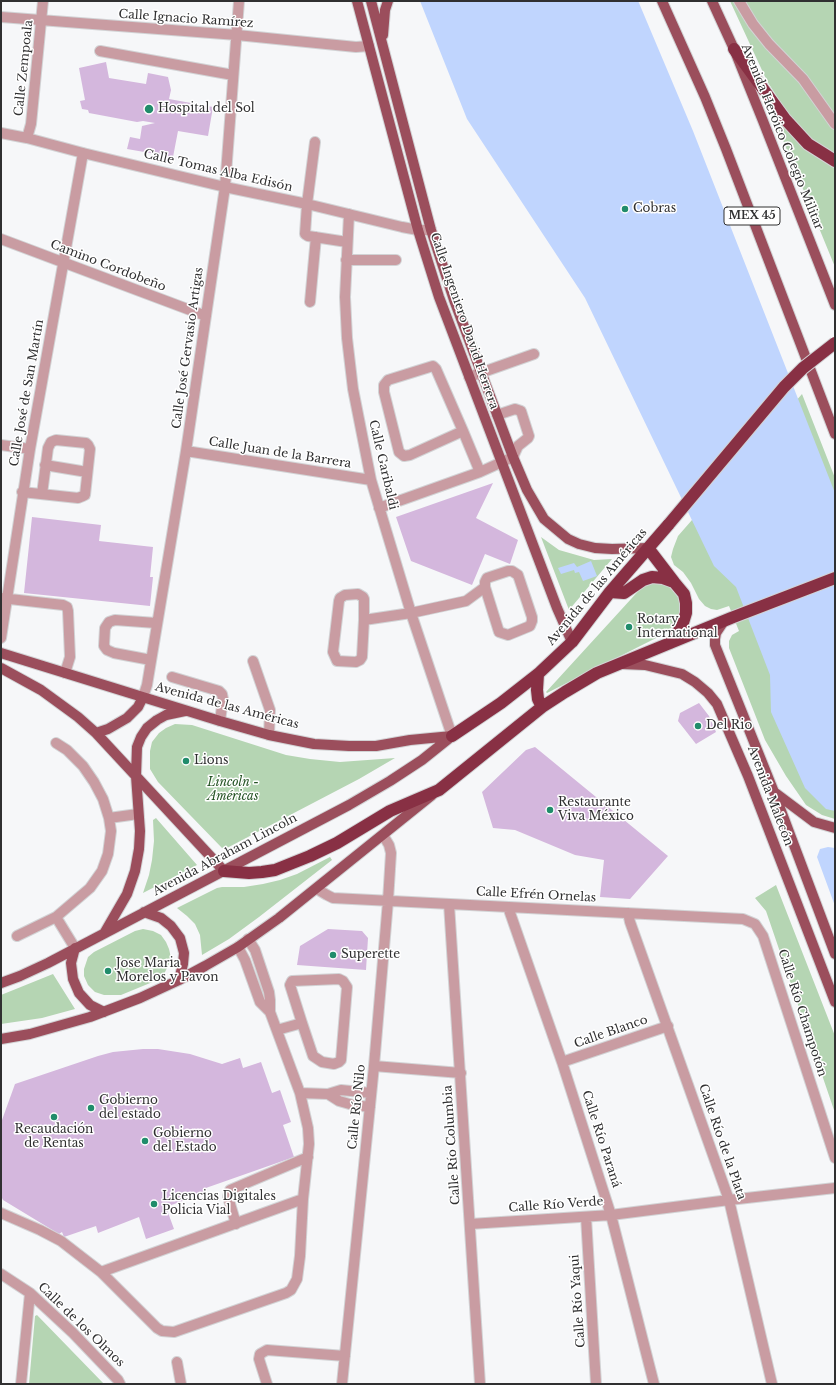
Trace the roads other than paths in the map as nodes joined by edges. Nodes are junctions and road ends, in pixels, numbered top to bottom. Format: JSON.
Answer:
{"nodes":[{"id":1,"x":43,"y":1,"type":"edge"},
{"id":2,"x":239,"y":1,"type":"edge"},
{"id":3,"x":357,"y":1,"type":"edge"},
{"id":4,"x":371,"y":1,"type":"edge"},
{"id":5,"x":388,"y":1,"type":"edge"},
{"id":6,"x":662,"y":1,"type":"edge"},
{"id":7,"x":712,"y":1,"type":"edge"},
{"id":8,"x":739,"y":1,"type":"edge"},
{"id":9,"x":1,"y":17,"type":"edge"},
{"id":10,"x":42,"y":21,"type":"junction"},
{"id":11,"x":236,"y":35,"type":"junction"},
{"id":12,"x":369,"y":46,"type":"junction"},
{"id":13,"x":734,"y":49,"type":"junction"},
{"id":14,"x":100,"y":51,"type":"dead end"},
{"id":15,"x":384,"y":53,"type":"junction"},
{"id":16,"x":232,"y":74,"type":"junction"},
{"id":17,"x":835,"y":124,"type":"edge"},
{"id":18,"x":1,"y":133,"type":"edge"},
{"id":19,"x":27,"y":138,"type":"junction"},
{"id":20,"x":315,"y":142,"type":"dead end"},
{"id":21,"x":82,"y":154,"type":"junction"},
{"id":22,"x":835,"y":160,"type":"edge"},
{"id":23,"x":225,"y":187,"type":"junction"},
{"id":24,"x":307,"y":204,"type":"junction"},
{"id":25,"x":349,"y":214,"type":"junction"},
{"id":26,"x":418,"y":230,"type":"junction"},
{"id":27,"x":431,"y":230,"type":"junction"},
{"id":28,"x":316,"y":237,"type":"junction"},
{"id":29,"x":1,"y":239,"type":"edge"},
{"id":30,"x":347,"y":242,"type":"junction"},
{"id":31,"x":346,"y":260,"type":"junction"},
{"id":32,"x":396,"y":260,"type":"dead end"},
{"id":33,"x":63,"y":263,"type":"junction"},
{"id":34,"x":310,"y":302,"type":"dead end"},
{"id":35,"x":835,"y":305,"type":"edge"},
{"id":36,"x":206,"y":316,"type":"junction"},
{"id":37,"x":835,"y":344,"type":"edge"},
{"id":38,"x":534,"y":354,"type":"dead end"},
{"id":39,"x":482,"y":372,"type":"junction"},
{"id":40,"x":468,"y":377,"type":"junction"},
{"id":41,"x":497,"y":414,"type":"junction"},
{"id":42,"x":463,"y":431,"type":"junction"},
{"id":43,"x":835,"y":434,"type":"edge"},
{"id":44,"x":1,"y":445,"type":"edge"},
{"id":45,"x":30,"y":449,"type":"junction"},
{"id":46,"x":186,"y":451,"type":"junction"},
{"id":47,"x":513,"y":457,"type":"junction"},
{"id":48,"x":501,"y":463,"type":"junction"},
{"id":49,"x":45,"y":465,"type":"junction"},
{"id":50,"x":87,"y":472,"type":"junction"},
{"id":51,"x":480,"y":472,"type":"junction"},
{"id":52,"x":371,"y":480,"type":"junction"},
{"id":53,"x":527,"y":490,"type":"junction"},
{"id":54,"x":22,"y":492,"type":"junction"},
{"id":55,"x":42,"y":494,"type":"junction"},
{"id":56,"x":514,"y":496,"type":"junction"},
{"id":57,"x":379,"y":508,"type":"junction"},
{"id":58,"x":648,"y":548,"type":"junction"},
{"id":59,"x":835,"y":578,"type":"edge"},
{"id":60,"x":674,"y":582,"type":"junction"},
{"id":61,"x":486,"y":587,"type":"junction"},
{"id":62,"x":610,"y":592,"type":"junction"},
{"id":63,"x":4,"y":599,"type":"edge"},
{"id":64,"x":411,"y":612,"type":"junction"},
{"id":65,"x":364,"y":620,"type":"junction"},
{"id":66,"x":727,"y":620,"type":"junction"},
{"id":67,"x":156,"y":622,"type":"junction"},
{"id":68,"x":1,"y":638,"type":"edge"},
{"id":69,"x":572,"y":642,"type":"junction"},
{"id":70,"x":670,"y":643,"type":"junction"},
{"id":71,"x":1,"y":653,"type":"edge"},
{"id":72,"x":151,"y":660,"type":"junction"},
{"id":73,"x":253,"y":661,"type":"dead end"},
{"id":74,"x":620,"y":664,"type":"junction"},
{"id":75,"x":1,"y":668,"type":"edge"},
{"id":76,"x":65,"y":673,"type":"junction"},
{"id":77,"x":538,"y":674,"type":"junction"},
{"id":78,"x":172,"y":678,"type":"dead end"},
{"id":79,"x":143,"y":697,"type":"junction"},
{"id":80,"x":542,"y":707,"type":"junction"},
{"id":81,"x":187,"y":710,"type":"junction"},
{"id":82,"x":220,"y":721,"type":"junction"},
{"id":83,"x":96,"y":733,"type":"junction"},
{"id":84,"x":270,"y":735,"type":"junction"},
{"id":85,"x":452,"y":736,"type":"junction"},
{"id":86,"x":56,"y":743,"type":"dead end"},
{"id":87,"x":136,"y":776,"type":"junction"},
{"id":88,"x":439,"y":790,"type":"junction"},
{"id":89,"x":774,"y":792,"type":"junction"},
{"id":90,"x":138,"y":814,"type":"junction"},
{"id":91,"x":109,"y":818,"type":"junction"},
{"id":92,"x":835,"y":828,"type":"edge"},
{"id":93,"x":383,"y":835,"type":"junction"},
{"id":94,"x":224,"y":871,"type":"junction"},
{"id":95,"x":317,"y":889,"type":"junction"},
{"id":96,"x":388,"y":901,"type":"junction"},
{"id":97,"x":449,"y":904,"type":"junction"},
{"id":98,"x":508,"y":907,"type":"junction"},
{"id":99,"x":144,"y":912,"type":"junction"},
{"id":100,"x":628,"y":913,"type":"junction"},
{"id":101,"x":56,"y":916,"type":"junction"},
{"id":102,"x":755,"y":924,"type":"joint"},
{"id":103,"x":105,"y":932,"type":"junction"},
{"id":104,"x":17,"y":936,"type":"dead end"},
{"id":105,"x":248,"y":939,"type":"junction"},
{"id":106,"x":238,"y":947,"type":"junction"},
{"id":107,"x":74,"y":948,"type":"junction"},
{"id":108,"x":835,"y":954,"type":"edge"},
{"id":109,"x":179,"y":980,"type":"junction"},
{"id":110,"x":1,"y":983,"type":"edge"},
{"id":111,"x":835,"y":1002,"type":"edge"},
{"id":112,"x":104,"y":1012,"type":"junction"},
{"id":113,"x":270,"y":1012,"type":"junction"},
{"id":114,"x":302,"y":1022,"type":"junction"},
{"id":115,"x":668,"y":1026,"type":"junction"},
{"id":116,"x":276,"y":1030,"type":"junction"},
{"id":117,"x":1,"y":1039,"type":"edge"},
{"id":118,"x":562,"y":1062,"type":"junction"},
{"id":119,"x":374,"y":1066,"type":"junction"},
{"id":120,"x":460,"y":1073,"type":"junction"},
{"id":121,"x":300,"y":1093,"type":"junction"},
{"id":122,"x":371,"y":1093,"type":"junction"},
{"id":123,"x":328,"y":1094,"type":"junction"},
{"id":124,"x":370,"y":1107,"type":"junction"},
{"id":125,"x":308,"y":1157,"type":"junction"},
{"id":126,"x":835,"y":1158,"type":"edge"},
{"id":127,"x":835,"y":1188,"type":"edge"},
{"id":128,"x":303,"y":1199,"type":"junction"},
{"id":129,"x":729,"y":1200,"type":"junction"},
{"id":130,"x":1,"y":1213,"type":"edge"},
{"id":131,"x":611,"y":1215,"type":"junction"},
{"id":132,"x":586,"y":1217,"type":"junction"},
{"id":133,"x":236,"y":1224,"type":"junction"},
{"id":134,"x":470,"y":1224,"type":"junction"},
{"id":135,"x":101,"y":1272,"type":"junction"},
{"id":136,"x":1,"y":1274,"type":"edge"},
{"id":137,"x":30,"y":1293,"type":"junction"},
{"id":138,"x":345,"y":1356,"type":"junction"},
{"id":139,"x":177,"y":1362,"type":"dead end"},
{"id":140,"x":21,"y":1384,"type":"edge"},
{"id":141,"x":120,"y":1384,"type":"edge"},
{"id":142,"x":181,"y":1384,"type":"edge"},
{"id":143,"x":267,"y":1384,"type":"edge"},
{"id":144,"x":342,"y":1384,"type":"edge"},
{"id":145,"x":480,"y":1384,"type":"edge"},
{"id":146,"x":596,"y":1384,"type":"edge"},
{"id":147,"x":654,"y":1384,"type":"edge"},
{"id":148,"x":772,"y":1384,"type":"edge"}],
"edges":[{"from":1,"to":10,"type":"street","name":"Calle Zempoala"},
{"from":2,"to":11,"type":"street","name":"Calle José Gervasio Artigas"},
{"from":3,"to":12,"type":"main road","name":"Calle Ingeniero David Herrera"},
{"from":4,"to":15,"type":"main road","name":"Calle Ingeniero David Herrera"},
{"from":5,"to":15,"type":"main road"},
{"from":6,"to":43,"type":"main road","number":"MEX 45"},
{"from":7,"to":13,"type":"main road","name":"Avenida Heróico Colegio Militar","number":"MEX 45"},
{"from":8,"to":17,"type":"street"},
{"from":9,"to":10,"type":"street","name":"Calle Ignacio Ramírez"},
{"from":10,"to":11,"type":"street","name":"Calle Ignacio Ramírez"},
{"from":10,"to":19,"type":"street","name":"Calle Zempoala"},
{"from":11,"to":12,"type":"street","name":"Calle Ignacio Ramírez"},
{"from":11,"to":16,"type":"street","name":"Calle José Gervasio Artigas"},
{"from":12,"to":26,"type":"main road","name":"Calle Ingeniero David Herrera"},
{"from":13,"to":22,"type":"highway"},
{"from":13,"to":35,"type":"main road","name":"Avenida Heróico Colegio Militar","number":"MEX 45"},
{"from":14,"to":16,"type":"street"},
{"from":15,"to":27,"type":"main road","name":"Calle Ingeniero David Herrera"},
{"from":16,"to":23,"type":"street","name":"Calle José Gervasio Artigas"},
{"from":18,"to":19,"type":"street","name":"Calle Tomas Alba Edisón"},
{"from":19,"to":21,"type":"street","name":"Calle Tomas Alba Edisón"},
{"from":20,"to":24,"type":"street"},
{"from":21,"to":23,"type":"street","name":"Calle Tomas Alba Edisón"},
{"from":21,"to":33,"type":"street","name":"Calle José de San Martín"},
{"from":23,"to":24,"type":"street","name":"Calle Tomas Alba Edisón"},
{"from":23,"to":36,"type":"street","name":"Calle José Gervasio Artigas"},
{"from":24,"to":25,"type":"street","name":"Calle Tomas Alba Edisón"},
{"from":24,"to":28,"type":"street"},
{"from":25,"to":26,"type":"street","name":"Calle Tomas Alba Edisón"},
{"from":25,"to":30,"type":"street","name":"Calle Garibaldi"},
{"from":26,"to":27,"type":"street","name":"Calle Tomas Alba Edisón"},
{"from":26,"to":40,"type":"main road","name":"Calle Ingeniero David Herrera"},
{"from":27,"to":39,"type":"main road","name":"Calle Ingeniero David Herrera"},
{"from":28,"to":30,"type":"street"},
{"from":28,"to":34,"type":"street"},
{"from":29,"to":33,"type":"street","name":"Camino Cordobeño"},
{"from":30,"to":31,"type":"street","name":"Calle Garibaldi"},
{"from":31,"to":32,"type":"street"},
{"from":31,"to":52,"type":"street","name":"Calle Garibaldi"},
{"from":33,"to":36,"type":"street","name":"Camino Cordobeño"},
{"from":33,"to":45,"type":"street","name":"Calle José de San Martín"},
{"from":36,"to":46,"type":"street","name":"Calle José Gervasio Artigas"},
{"from":37,"to":58,"type":"highway","name":"Avenida de las Américas","bridge":true},
{"from":38,"to":39,"type":"street"},
{"from":39,"to":40,"type":"street"},
{"from":39,"to":41,"type":"main road","name":"Calle Ingeniero David Herrera"},
{"from":40,"to":48,"type":"main road","name":"Calle Ingeniero David Herrera"},
{"from":41,"to":47,"type":"main road","name":"Calle Ingeniero David Herrera"},
{"from":41,"to":47,"type":"street"},
{"from":42,"to":42,"type":"street"},
{"from":42,"to":51,"type":"street"},
{"from":44,"to":45,"type":"street"},
{"from":45,"to":54,"type":"street","name":"Calle José de San Martín"},
{"from":46,"to":52,"type":"street","name":"Calle Juan de la Barrera"},
{"from":46,"to":67,"type":"street","name":"Calle José Gervasio Artigas"},
{"from":47,"to":48,"type":"street"},
{"from":47,"to":53,"type":"main road","name":"Calle Ingeniero David Herrera"},
{"from":48,"to":51,"type":"street"},
{"from":48,"to":56,"type":"main road","name":"Calle Ingeniero David Herrera"},
{"from":49,"to":50,"type":"street"},
{"from":49,"to":50,"type":"street"},
{"from":49,"to":55,"type":"street"},
{"from":50,"to":55,"type":"street"},
{"from":51,"to":57,"type":"street"},
{"from":52,"to":57,"type":"street","name":"Calle Garibaldi"},
{"from":53,"to":56,"type":"main road"},
{"from":53,"to":58,"type":"main road","name":"Calle Ingeniero David Herrera"},
{"from":54,"to":55,"type":"street"},
{"from":54,"to":63,"type":"street","name":"Calle José de San Martín"},
{"from":56,"to":69,"type":"main road","name":"Calle Ingeniero David Herrera"},
{"from":57,"to":64,"type":"street","name":"Calle Garibaldi"},
{"from":58,"to":60,"type":"highway"},
{"from":58,"to":62,"type":"highway","name":"Avenida de las Américas"},
{"from":59,"to":66,"type":"highway"},
{"from":60,"to":62,"type":"highway"},
{"from":60,"to":70,"type":"highway"},
{"from":61,"to":61,"type":"street"},
{"from":61,"to":64,"type":"street"},
{"from":62,"to":69,"type":"highway","name":"Avenida de las Américas"},
{"from":63,"to":68,"type":"street","name":"Calle José de San Martín"},
{"from":63,"to":76,"type":"street"},
{"from":64,"to":65,"type":"street"},
{"from":64,"to":85,"type":"street","name":"Calle Garibaldi"},
{"from":65,"to":65,"type":"street"},
{"from":66,"to":70,"type":"highway"},
{"from":66,"to":89,"type":"main road","name":"Avenida Malecón"},
{"from":67,"to":72,"type":"street","name":"Calle José Gervasio Artigas"},
{"from":67,"to":72,"type":"street"},
{"from":69,"to":77,"type":"highway","name":"Avenida de las Américas"},
{"from":70,"to":74,"type":"highway"},
{"from":71,"to":76,"type":"main road","name":"Avenida de las Américas"},
{"from":72,"to":79,"type":"street","name":"Calle José Gervasio Artigas"},
{"from":73,"to":84,"type":"street"},
{"from":74,"to":80,"type":"highway"},
{"from":74,"to":111,"type":"main road","name":"Avenida Malecón"},
{"from":75,"to":83,"type":"main road"},
{"from":76,"to":79,"type":"main road","name":"Avenida de las Américas"},
{"from":77,"to":80,"type":"highway"},
{"from":77,"to":85,"type":"highway","name":"Avenida de las Américas"},
{"from":78,"to":82,"type":"street"},
{"from":79,"to":81,"type":"main road","name":"Avenida de las Américas"},
{"from":79,"to":83,"type":"main road"},
{"from":80,"to":88,"type":"highway"},
{"from":81,"to":82,"type":"main road","name":"Avenida de las Américas"},
{"from":81,"to":87,"type":"main road"},
{"from":82,"to":84,"type":"main road","name":"Avenida de las Américas"},
{"from":83,"to":87,"type":"main road"},
{"from":84,"to":85,"type":"main road","name":"Avenida de las Américas"},
{"from":85,"to":94,"type":"main road","name":"Avenida Abraham Lincoln"},
{"from":86,"to":91,"type":"street"},
{"from":87,"to":90,"type":"main road"},
{"from":87,"to":94,"type":"main road"},
{"from":88,"to":93,"type":"main road"},
{"from":88,"to":94,"type":"highway"},
{"from":89,"to":92,"type":"main road"},
{"from":89,"to":108,"type":"main road","name":"Avenida Malecón"},
{"from":90,"to":91,"type":"street"},
{"from":90,"to":103,"type":"main road"},
{"from":91,"to":101,"type":"street"},
{"from":93,"to":95,"type":"main road"},
{"from":93,"to":96,"type":"street","name":"Calle Río Nilo"},
{"from":94,"to":99,"type":"main road","name":"Avenida Abraham Lincoln"},
{"from":95,"to":96,"type":"street","name":"Calle Efrén Ornelas"},
{"from":95,"to":105,"type":"main road"},
{"from":96,"to":97,"type":"street","name":"Calle Efrén Ornelas"},
{"from":96,"to":119,"type":"street","name":"Calle Río Nilo"},
{"from":97,"to":98,"type":"street","name":"Calle Efrén Ornelas"},
{"from":97,"to":120,"type":"street","name":"Calle Río Columbia"},
{"from":98,"to":100,"type":"street","name":"Calle Efrén Ornelas"},
{"from":98,"to":118,"type":"street","name":"Calle Río Paraná"},
{"from":99,"to":103,"type":"main road","name":"Avenida Abraham Lincoln"},
{"from":99,"to":109,"type":"main road"},
{"from":100,"to":102,"type":"street","name":"Calle Efrén Ornelas"},
{"from":100,"to":115,"type":"street","name":"Calle Río de la Plata"},
{"from":101,"to":104,"type":"street"},
{"from":101,"to":107,"type":"street"},
{"from":102,"to":126,"type":"street","name":"Calle Río Champotón"},
{"from":103,"to":107,"type":"main road","name":"Avenida Abraham Lincoln"},
{"from":105,"to":106,"type":"main road"},
{"from":105,"to":113,"type":"street"},
{"from":106,"to":109,"type":"main road"},
{"from":106,"to":113,"type":"street"},
{"from":107,"to":110,"type":"main road","name":"Avenida Abraham Lincoln"},
{"from":107,"to":112,"type":"main road"},
{"from":109,"to":112,"type":"main road"},
{"from":112,"to":117,"type":"main road"},
{"from":113,"to":116,"type":"street"},
{"from":114,"to":114,"type":"street"},
{"from":114,"to":116,"type":"street"},
{"from":115,"to":118,"type":"street","name":"Calle Blanco"},
{"from":115,"to":129,"type":"street","name":"Calle Río de la Plata"},
{"from":116,"to":121,"type":"street"},
{"from":118,"to":131,"type":"street","name":"Calle Río Paraná"},
{"from":119,"to":120,"type":"street"},
{"from":119,"to":122,"type":"street","name":"Calle Río Nilo"},
{"from":120,"to":134,"type":"street","name":"Calle Río Columbia"},
{"from":121,"to":123,"type":"street"},
{"from":121,"to":125,"type":"street"},
{"from":122,"to":123,"type":"street"},
{"from":122,"to":124,"type":"street","name":"Calle Río Nilo"},
{"from":123,"to":124,"type":"street"},
{"from":124,"to":138,"type":"street","name":"Calle Río Nilo"},
{"from":125,"to":128,"type":"street"},
{"from":125,"to":133,"type":"street"},
{"from":127,"to":129,"type":"street","name":"Calle Río Verde"},
{"from":128,"to":133,"type":"street"},
{"from":128,"to":135,"type":"street"},
{"from":129,"to":131,"type":"street","name":"Calle Río Verde"},
{"from":129,"to":148,"type":"street","name":"Calle Río de la Plata"},
{"from":130,"to":135,"type":"street"},
{"from":131,"to":132,"type":"street","name":"Calle Río Verde"},
{"from":131,"to":147,"type":"street","name":"Calle Río Paraná"},
{"from":132,"to":134,"type":"street","name":"Calle Río Verde"},
{"from":132,"to":146,"type":"street","name":"Calle Río Yaqui"},
{"from":133,"to":135,"type":"street"},
{"from":134,"to":145,"type":"street","name":"Calle Río Columbia"},
{"from":136,"to":137,"type":"street","name":"Calle de los Olmos"},
{"from":137,"to":140,"type":"street"},
{"from":137,"to":141,"type":"street","name":"Calle de los Olmos"},
{"from":138,"to":143,"type":"street"},
{"from":138,"to":144,"type":"street","name":"Calle Río Nilo"},
{"from":139,"to":142,"type":"street"}]}
